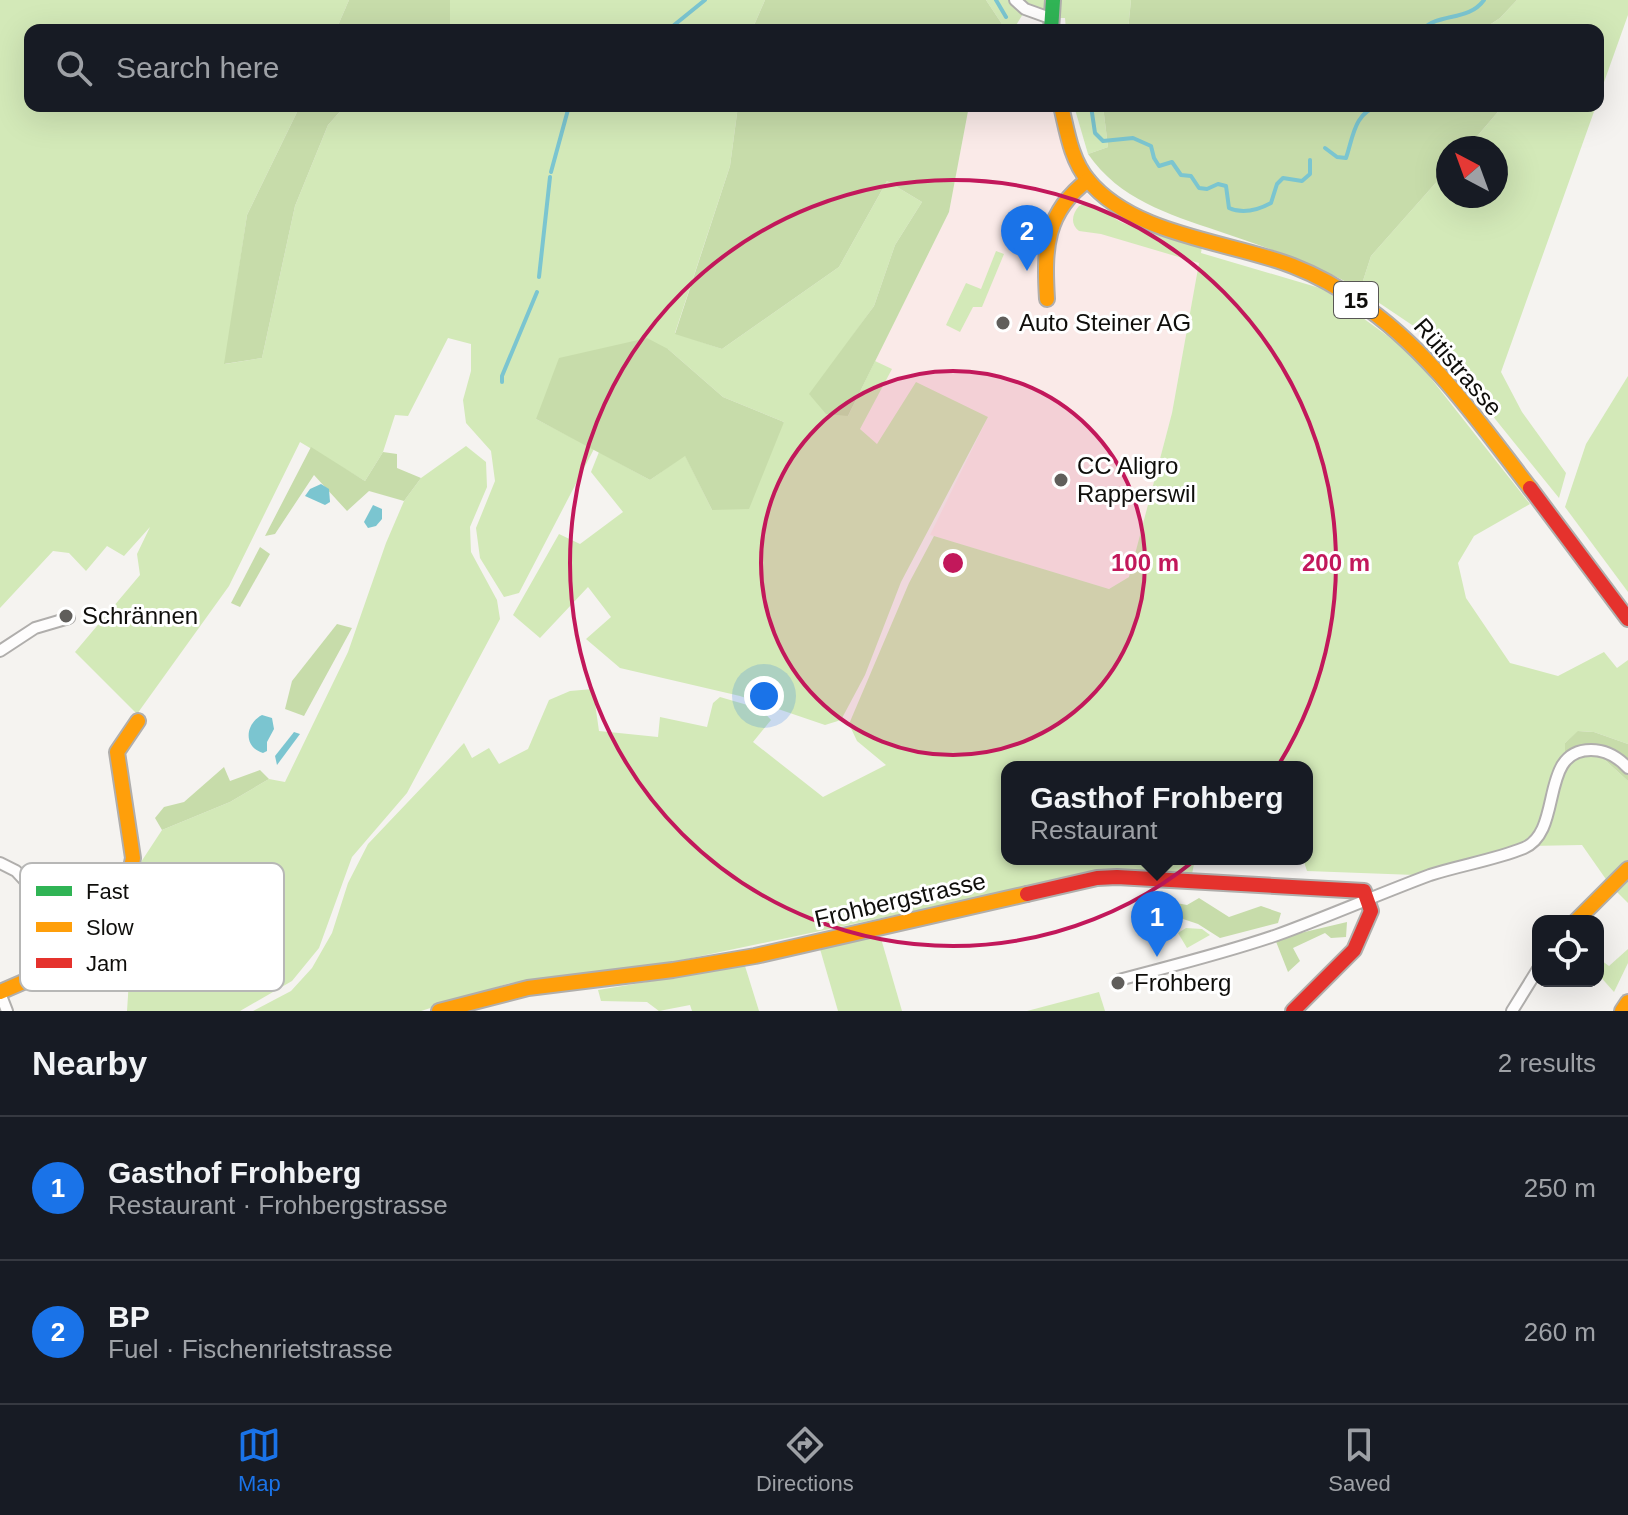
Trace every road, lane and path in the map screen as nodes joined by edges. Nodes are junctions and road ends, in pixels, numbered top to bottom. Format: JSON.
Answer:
{"nodes":[{"id":1,"x":1015,"y":0,"type":"edge"},
{"id":2,"x":1053,"y":0,"type":"edge"},
{"id":3,"x":1050,"y":24,"type":"edge"},
{"id":4,"x":1063,"y":112,"type":"edge"},
{"id":5,"x":1088,"y":180,"type":"junction"},
{"id":6,"x":1047,"y":299,"type":"dead end"},
{"id":7,"x":69,"y":618,"type":"dead end"},
{"id":8,"x":1628,"y":619,"type":"edge"},
{"id":9,"x":0,"y":651,"type":"edge"},
{"id":10,"x":138,"y":721,"type":"dead end"},
{"id":11,"x":1628,"y":768,"type":"edge"},
{"id":12,"x":0,"y":863,"type":"edge"},
{"id":13,"x":133,"y":863,"type":"edge"},
{"id":14,"x":1628,"y":869,"type":"edge"},
{"id":15,"x":20,"y":875,"type":"edge"},
{"id":16,"x":1369,"y":900,"type":"junction"},
{"id":17,"x":1582,"y":915,"type":"edge"},
{"id":18,"x":1532,"y":979,"type":"edge"},
{"id":19,"x":1119,"y":980,"type":"dead end"},
{"id":20,"x":20,"y":984,"type":"edge"},
{"id":21,"x":0,"y":993,"type":"edge"},
{"id":22,"x":1628,"y":1002,"type":"edge"},
{"id":23,"x":7,"y":1011,"type":"edge"},
{"id":24,"x":439,"y":1011,"type":"edge"},
{"id":25,"x":1293,"y":1011,"type":"edge"},
{"id":26,"x":1512,"y":1011,"type":"edge"},
{"id":27,"x":1622,"y":1011,"type":"edge"}],
"edges":[{"from":1,"to":3,"type":"street"},
{"from":2,"to":3,"type":"street"},
{"from":4,"to":5,"type":"street","name":"Rütistrasse","number":"15"},
{"from":5,"to":6,"type":"street"},
{"from":5,"to":8,"type":"street","name":"Rütistrasse","number":"15"},
{"from":7,"to":9,"type":"street"},
{"from":10,"to":13,"type":"street"},
{"from":11,"to":16,"type":"street"},
{"from":12,"to":15,"type":"street"},
{"from":14,"to":17,"type":"street"},
{"from":16,"to":19,"type":"street"},
{"from":16,"to":24,"type":"street","name":"Frohbergstrasse"},
{"from":16,"to":25,"type":"street"},
{"from":18,"to":26,"type":"street"},
{"from":20,"to":21,"type":"street"},
{"from":21,"to":23,"type":"street"},
{"from":22,"to":27,"type":"street"}]}
